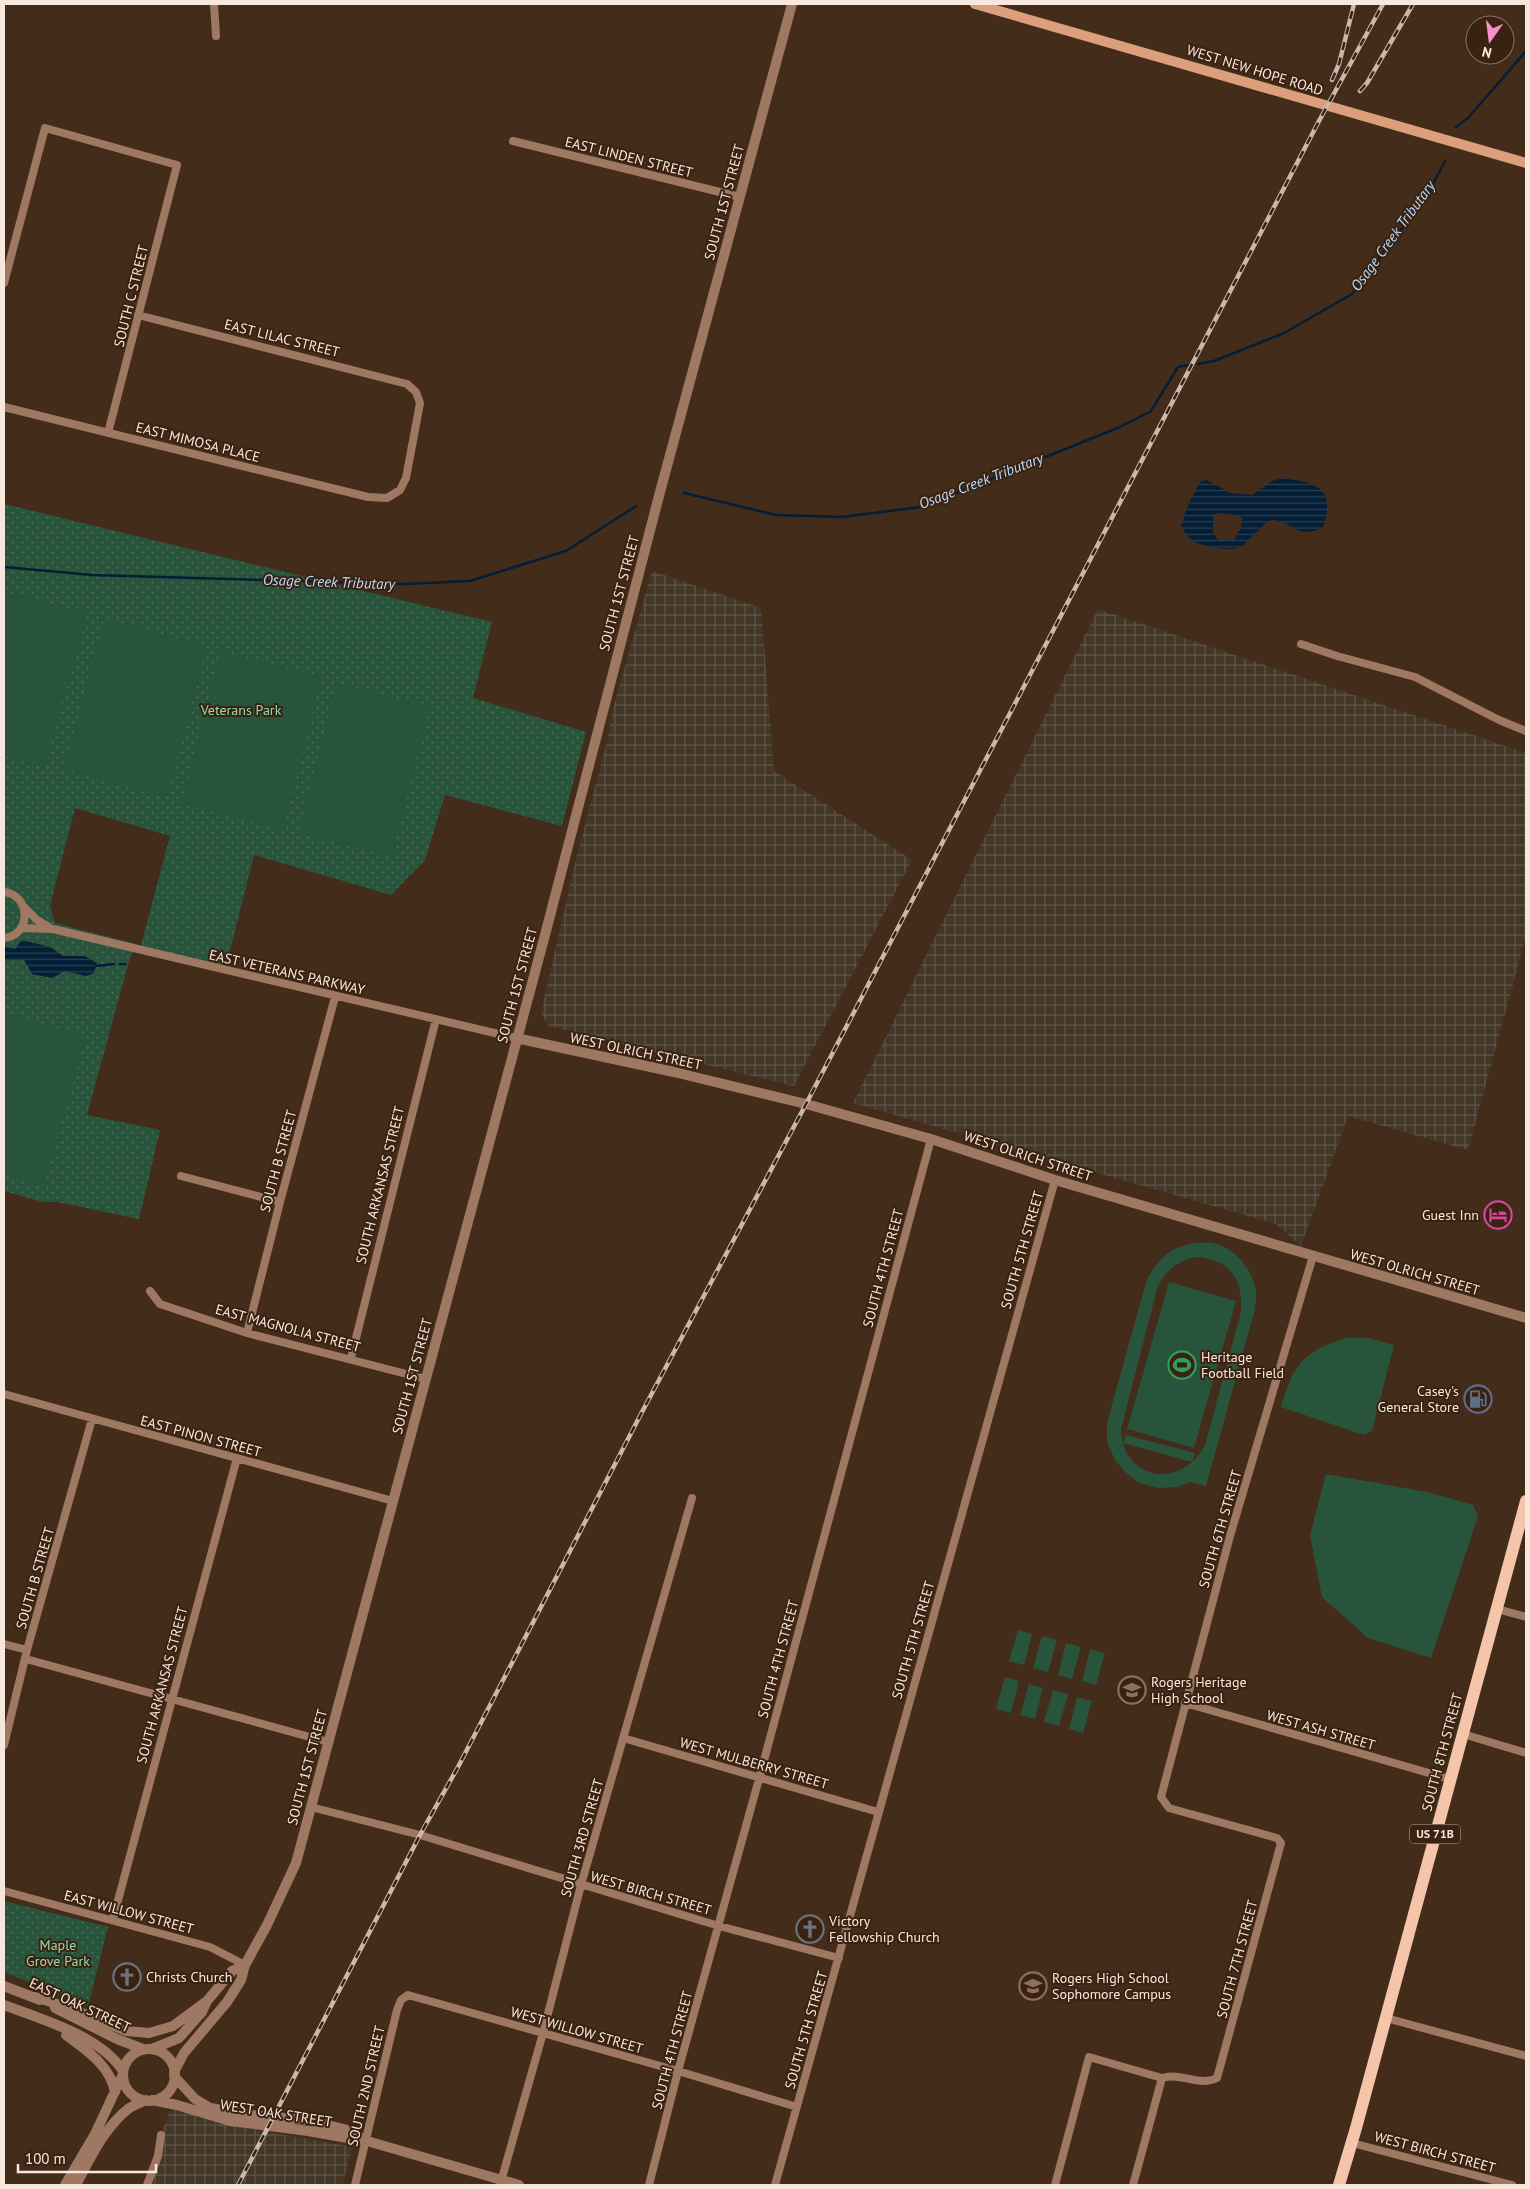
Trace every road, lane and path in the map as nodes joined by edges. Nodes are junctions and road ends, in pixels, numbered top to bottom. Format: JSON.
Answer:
{"nodes":[{"id":1,"x":214,"y":4,"type":"edge"},
{"id":2,"x":792,"y":4,"type":"edge"},
{"id":3,"x":975,"y":4,"type":"edge"},
{"id":4,"x":216,"y":36,"type":"dead end"},
{"id":5,"x":513,"y":141,"type":"dead end"},
{"id":6,"x":1526,"y":163,"type":"edge"},
{"id":7,"x":740,"y":197,"type":"junction"},
{"id":8,"x":4,"y":278,"type":"edge"},
{"id":9,"x":138,"y":315,"type":"junction"},
{"id":10,"x":4,"y":407,"type":"edge"},
{"id":11,"x":108,"y":433,"type":"junction"},
{"id":12,"x":388,"y":498,"type":"joint"},
{"id":13,"x":1301,"y":644,"type":"dead end"},
{"id":14,"x":1526,"y":731,"type":"edge"},
{"id":15,"x":4,"y":892,"type":"edge"},
{"id":16,"x":24,"y":908,"type":"junction"},
{"id":17,"x":21,"y":928,"type":"junction"},
{"id":18,"x":53,"y":929,"type":"junction"},
{"id":19,"x":4,"y":938,"type":"edge"},
{"id":20,"x":335,"y":997,"type":"junction"},
{"id":21,"x":436,"y":1019,"type":"junction"},
{"id":22,"x":516,"y":1038,"type":"junction"},
{"id":23,"x":931,"y":1139,"type":"junction"},
{"id":24,"x":181,"y":1176,"type":"dead end"},
{"id":25,"x":1054,"y":1180,"type":"junction"},
{"id":26,"x":280,"y":1202,"type":"junction"},
{"id":27,"x":1313,"y":1256,"type":"junction"},
{"id":28,"x":150,"y":1291,"type":"dead end"},
{"id":29,"x":1526,"y":1318,"type":"edge"},
{"id":30,"x":247,"y":1333,"type":"junction"},
{"id":31,"x":351,"y":1358,"type":"junction"},
{"id":32,"x":426,"y":1379,"type":"junction"},
{"id":33,"x":4,"y":1394,"type":"edge"},
{"id":34,"x":92,"y":1419,"type":"junction"},
{"id":35,"x":237,"y":1458,"type":"junction"},
{"id":36,"x":692,"y":1498,"type":"dead end"},
{"id":37,"x":393,"y":1501,"type":"junction"},
{"id":38,"x":1526,"y":1501,"type":"edge"},
{"id":39,"x":1497,"y":1609,"type":"junction"},
{"id":40,"x":1526,"y":1617,"type":"edge"},
{"id":41,"x":4,"y":1644,"type":"edge"},
{"id":42,"x":27,"y":1650,"type":"junction"},
{"id":43,"x":26,"y":1659,"type":"junction"},
{"id":44,"x":173,"y":1698,"type":"junction"},
{"id":45,"x":1185,"y":1703,"type":"junction"},
{"id":46,"x":1463,"y":1734,"type":"junction"},
{"id":47,"x":624,"y":1738,"type":"junction"},
{"id":48,"x":328,"y":1742,"type":"junction"},
{"id":49,"x":4,"y":1745,"type":"edge"},
{"id":50,"x":1526,"y":1753,"type":"edge"},
{"id":51,"x":759,"y":1779,"type":"junction"},
{"id":52,"x":1450,"y":1780,"type":"junction"},
{"id":53,"x":312,"y":1807,"type":"junction"},
{"id":54,"x":878,"y":1812,"type":"junction"},
{"id":55,"x":1277,"y":1838,"type":"joint"},
{"id":56,"x":580,"y":1885,"type":"junction"},
{"id":57,"x":4,"y":1891,"type":"edge"},
{"id":58,"x":113,"y":1920,"type":"junction"},
{"id":59,"x":719,"y":1926,"type":"junction"},
{"id":60,"x":839,"y":1958,"type":"junction"},
{"id":61,"x":245,"y":1965,"type":"junction"},
{"id":62,"x":4,"y":1986,"type":"edge"},
{"id":63,"x":408,"y":1995,"type":"joint"},
{"id":64,"x":35,"y":1997,"type":"junction"},
{"id":65,"x":207,"y":2001,"type":"junction"},
{"id":66,"x":4,"y":2005,"type":"edge"},
{"id":67,"x":1386,"y":2018,"type":"junction"},
{"id":68,"x":54,"y":2025,"type":"junction"},
{"id":69,"x":543,"y":2033,"type":"junction"},
{"id":70,"x":148,"y":2049,"type":"junction"},
{"id":71,"x":1526,"y":2056,"type":"edge"},
{"id":72,"x":678,"y":2071,"type":"junction"},
{"id":73,"x":123,"y":2073,"type":"junction"},
{"id":74,"x":174,"y":2074,"type":"junction"},
{"id":75,"x":1162,"y":2078,"type":"junction"},
{"id":76,"x":115,"y":2092,"type":"junction"},
{"id":77,"x":149,"y":2100,"type":"junction"},
{"id":78,"x":797,"y":2107,"type":"junction"},
{"id":79,"x":161,"y":2135,"type":"dead end"},
{"id":80,"x":367,"y":2141,"type":"junction"},
{"id":81,"x":1352,"y":2143,"type":"junction"},
{"id":82,"x":501,"y":2183,"type":"edge"},
{"id":83,"x":65,"y":2185,"type":"edge"},
{"id":84,"x":76,"y":2185,"type":"edge"},
{"id":85,"x":147,"y":2185,"type":"edge"},
{"id":86,"x":355,"y":2185,"type":"edge"},
{"id":87,"x":519,"y":2185,"type":"edge"},
{"id":88,"x":649,"y":2185,"type":"edge"},
{"id":89,"x":775,"y":2185,"type":"edge"},
{"id":90,"x":1055,"y":2185,"type":"edge"},
{"id":91,"x":1133,"y":2185,"type":"edge"},
{"id":92,"x":1339,"y":2185,"type":"edge"},
{"id":93,"x":1512,"y":2185,"type":"edge"}],
"edges":[{"from":1,"to":4,"type":"street"},
{"from":2,"to":7,"type":"street","name":"SOUTH 1ST STREET"},
{"from":3,"to":6,"type":"main road","name":"WEST NEW HOPE ROAD"},
{"from":5,"to":7,"type":"street","name":"EAST LINDEN STREET"},
{"from":7,"to":22,"type":"street","name":"SOUTH 1ST STREET"},
{"from":8,"to":9,"type":"street","name":"SOUTH C STREET"},
{"from":9,"to":11,"type":"street","name":"SOUTH C STREET"},
{"from":9,"to":12,"type":"street","name":"EAST LILAC STREET"},
{"from":10,"to":11,"type":"street","name":"EAST MIMOSA PLACE"},
{"from":11,"to":12,"type":"street","name":"EAST MIMOSA PLACE"},
{"from":13,"to":14,"type":"street"},
{"from":15,"to":16,"type":"street","name":"EAST VETERANS PARKWAY"},
{"from":16,"to":17,"type":"street"},
{"from":16,"to":18,"type":"street","name":"EAST VETERANS PARKWAY"},
{"from":17,"to":18,"type":"street","name":"EAST VETERANS PARKWAY"},
{"from":17,"to":19,"type":"street"},
{"from":18,"to":20,"type":"street","name":"EAST VETERANS PARKWAY"},
{"from":20,"to":21,"type":"street","name":"EAST VETERANS PARKWAY"},
{"from":20,"to":26,"type":"street","name":"SOUTH B STREET"},
{"from":21,"to":22,"type":"street","name":"EAST VETERANS PARKWAY"},
{"from":21,"to":31,"type":"street","name":"SOUTH ARKANSAS STREET"},
{"from":22,"to":23,"type":"street","name":"WEST OLRICH STREET"},
{"from":22,"to":32,"type":"street","name":"SOUTH 1ST STREET"},
{"from":23,"to":25,"type":"street","name":"WEST OLRICH STREET"},
{"from":23,"to":51,"type":"street","name":"SOUTH 4TH STREET"},
{"from":24,"to":26,"type":"street"},
{"from":25,"to":27,"type":"street","name":"WEST OLRICH STREET"},
{"from":25,"to":54,"type":"street","name":"SOUTH 5TH STREET"},
{"from":26,"to":30,"type":"street","name":"SOUTH B STREET"},
{"from":27,"to":29,"type":"street","name":"WEST OLRICH STREET"},
{"from":27,"to":45,"type":"street","name":"SOUTH 6TH STREET"},
{"from":28,"to":30,"type":"street","name":"EAST MAGNOLIA STREET"},
{"from":30,"to":31,"type":"street","name":"EAST MAGNOLIA STREET"},
{"from":31,"to":32,"type":"street","name":"EAST MAGNOLIA STREET"},
{"from":32,"to":37,"type":"street","name":"SOUTH 1ST STREET"},
{"from":33,"to":34,"type":"street","name":"EAST PINON STREET"},
{"from":34,"to":35,"type":"street","name":"EAST PINON STREET"},
{"from":34,"to":42,"type":"street","name":"SOUTH B STREET"},
{"from":35,"to":37,"type":"street","name":"EAST PINON STREET"},
{"from":35,"to":44,"type":"street","name":"SOUTH ARKANSAS STREET"},
{"from":36,"to":47,"type":"street","name":"SOUTH 3RD STREET"},
{"from":37,"to":48,"type":"street","name":"SOUTH 1ST STREET"},
{"from":38,"to":39,"type":"main road","name":"SOUTH 8TH STREET","number":"US 71B"},
{"from":39,"to":40,"type":"street"},
{"from":39,"to":46,"type":"main road","name":"SOUTH 8TH STREET","number":"US 71B"},
{"from":41,"to":42,"type":"street"},
{"from":42,"to":43,"type":"street","name":"SOUTH B STREET"},
{"from":43,"to":44,"type":"street"},
{"from":43,"to":49,"type":"street","name":"SOUTH B STREET"},
{"from":44,"to":48,"type":"street"},
{"from":44,"to":58,"type":"street","name":"SOUTH ARKANSAS STREET"},
{"from":45,"to":52,"type":"street","name":"WEST ASH STREET"},
{"from":45,"to":55,"type":"street","name":"SOUTH 6TH STREET"},
{"from":46,"to":50,"type":"street"},
{"from":46,"to":52,"type":"main road","name":"SOUTH 8TH STREET","number":"US 71B"},
{"from":47,"to":51,"type":"street","name":"WEST MULBERRY STREET"},
{"from":47,"to":56,"type":"street","name":"SOUTH 3RD STREET"},
{"from":48,"to":53,"type":"street","name":"SOUTH 1ST STREET"},
{"from":51,"to":54,"type":"street","name":"WEST MULBERRY STREET"},
{"from":51,"to":59,"type":"street","name":"SOUTH 4TH STREET"},
{"from":52,"to":67,"type":"main road","name":"SOUTH 8TH STREET","number":"US 71B"},
{"from":53,"to":56,"type":"street","name":"WEST BIRCH STREET"},
{"from":53,"to":61,"type":"street","name":"SOUTH 1ST STREET"},
{"from":54,"to":60,"type":"street","name":"SOUTH 5TH STREET"},
{"from":55,"to":75,"type":"street","name":"SOUTH 7TH STREET"},
{"from":56,"to":59,"type":"street","name":"WEST BIRCH STREET"},
{"from":56,"to":69,"type":"street","name":"SOUTH 3RD STREET"},
{"from":57,"to":58,"type":"street","name":"EAST WILLOW STREET"},
{"from":58,"to":61,"type":"street","name":"EAST WILLOW STREET"},
{"from":59,"to":60,"type":"street","name":"WEST BIRCH STREET"},
{"from":59,"to":72,"type":"street","name":"SOUTH 4TH STREET"},
{"from":60,"to":78,"type":"street","name":"SOUTH 5TH STREET"},
{"from":61,"to":65,"type":"street","name":"SOUTH 1ST STREET"},
{"from":61,"to":74,"type":"street","name":"SOUTH 1ST STREET"},
{"from":62,"to":64,"type":"street","name":"EAST OAK STREET"},
{"from":63,"to":69,"type":"street","name":"WEST WILLOW STREET"},
{"from":63,"to":80,"type":"street","name":"SOUTH 2ND STREET"},
{"from":64,"to":65,"type":"street","name":"SOUTH 1ST STREET"},
{"from":64,"to":70,"type":"street","name":"EAST OAK STREET"},
{"from":65,"to":70,"type":"street","name":"SOUTH 1ST STREET"},
{"from":66,"to":68,"type":"street","name":"EAST OAK STREET"},
{"from":67,"to":71,"type":"street"},
{"from":67,"to":81,"type":"main road","name":"SOUTH 8TH STREET","number":"US 71B"},
{"from":68,"to":73,"type":"street","name":"EAST OAK STREET"},
{"from":68,"to":76,"type":"street","name":"EAST OAK STREET"},
{"from":69,"to":72,"type":"street","name":"WEST WILLOW STREET"},
{"from":69,"to":82,"type":"street","name":"SOUTH 3RD STREET"},
{"from":70,"to":73,"type":"street"},
{"from":70,"to":74,"type":"street"},
{"from":72,"to":78,"type":"street","name":"WEST WILLOW STREET"},
{"from":72,"to":88,"type":"street","name":"SOUTH 4TH STREET"},
{"from":73,"to":76,"type":"street"},
{"from":73,"to":77,"type":"street"},
{"from":74,"to":77,"type":"street"},
{"from":74,"to":80,"type":"street","name":"WEST OAK STREET"},
{"from":75,"to":90,"type":"street"},
{"from":75,"to":91,"type":"street"},
{"from":76,"to":83,"type":"street"},
{"from":77,"to":80,"type":"street","name":"WEST OAK STREET"},
{"from":77,"to":84,"type":"street"},
{"from":78,"to":89,"type":"street","name":"SOUTH 5TH STREET"},
{"from":79,"to":85,"type":"street"},
{"from":80,"to":82,"type":"street","name":"WEST OAK STREET"},
{"from":80,"to":86,"type":"street","name":"SOUTH 2ND STREET"},
{"from":81,"to":92,"type":"main road","name":"SOUTH 8TH STREET","number":"US 71B"},
{"from":81,"to":93,"type":"street","name":"WEST BIRCH STREET"},
{"from":82,"to":87,"type":"street","name":"WEST OAK STREET"}]}
